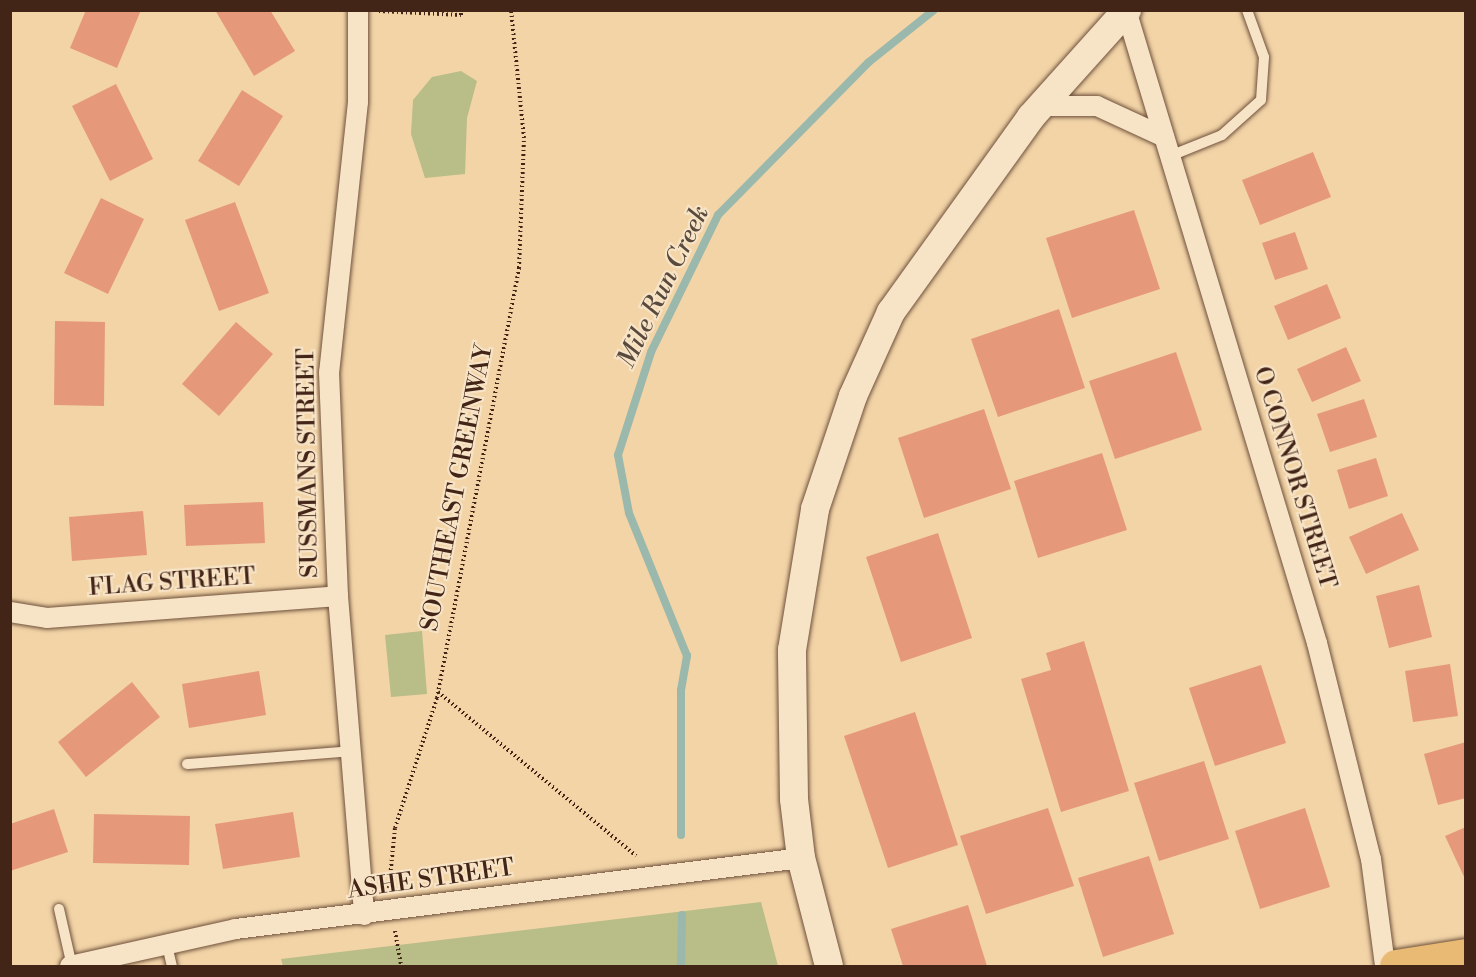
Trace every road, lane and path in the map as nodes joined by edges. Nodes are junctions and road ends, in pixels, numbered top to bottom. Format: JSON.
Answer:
{"nodes":[{"id":1,"x":358,"y":10,"type":"edge"},
{"id":2,"x":372,"y":10,"type":"edge"},
{"id":3,"x":461,"y":10,"type":"edge"},
{"id":4,"x":511,"y":10,"type":"edge"},
{"id":5,"x":1248,"y":10,"type":"edge"},
{"id":6,"x":1127,"y":11,"type":"edge"},
{"id":7,"x":1041,"y":106,"type":"junction"},
{"id":8,"x":1164,"y":137,"type":"junction"},
{"id":9,"x":1170,"y":156,"type":"junction"},
{"id":10,"x":338,"y":596,"type":"junction"},
{"id":11,"x":10,"y":612,"type":"edge"},
{"id":12,"x":438,"y":692,"type":"junction"},
{"id":13,"x":351,"y":751,"type":"junction"},
{"id":14,"x":187,"y":764,"type":"dead end"},
{"id":15,"x":801,"y":858,"type":"junction"},
{"id":16,"x":652,"y":876,"type":"junction"},
{"id":17,"x":60,"y":909,"type":"dead end"},
{"id":18,"x":392,"y":911,"type":"junction"},
{"id":19,"x":364,"y":915,"type":"junction"},
{"id":20,"x":167,"y":945,"type":"junction"},
{"id":21,"x":1466,"y":955,"type":"edge"},
{"id":22,"x":71,"y":966,"type":"edge"},
{"id":23,"x":172,"y":966,"type":"edge"},
{"id":24,"x":400,"y":966,"type":"edge"},
{"id":25,"x":829,"y":966,"type":"edge"},
{"id":26,"x":1385,"y":966,"type":"edge"},
{"id":27,"x":1396,"y":966,"type":"edge"}],
"edges":[{"from":1,"to":10,"type":"street","name":"SUSSMANS STREET"},
{"from":2,"to":3,"type":"path"},
{"from":4,"to":12,"type":"path","name":"SOUTHEAST GREENWAY"},
{"from":5,"to":9,"type":"lane"},
{"from":6,"to":7,"type":"main road"},
{"from":6,"to":8,"type":"street","name":"O CONNOR STREET"},
{"from":7,"to":8,"type":"street"},
{"from":7,"to":15,"type":"main road"},
{"from":8,"to":9,"type":"street","name":"O CONNOR STREET"},
{"from":9,"to":26,"type":"street","name":"O CONNOR STREET"},
{"from":10,"to":11,"type":"street","name":"FLAG STREET"},
{"from":10,"to":13,"type":"street","name":"SUSSMANS STREET"},
{"from":12,"to":16,"type":"path"},
{"from":12,"to":18,"type":"path","name":"SOUTHEAST GREENWAY"},
{"from":13,"to":14,"type":"lane"},
{"from":13,"to":19,"type":"street","name":"SUSSMANS STREET"},
{"from":15,"to":16,"type":"street","name":"ASHE STREET"},
{"from":15,"to":25,"type":"main road"},
{"from":16,"to":18,"type":"street","name":"ASHE STREET"},
{"from":17,"to":22,"type":"lane"},
{"from":18,"to":19,"type":"street","name":"ASHE STREET"},
{"from":18,"to":24,"type":"path","name":"SOUTHEAST GREENWAY"},
{"from":19,"to":20,"type":"street","name":"ASHE STREET"},
{"from":20,"to":22,"type":"street","name":"ASHE STREET"},
{"from":20,"to":23,"type":"lane"},
{"from":21,"to":27,"type":"main road"}]}
